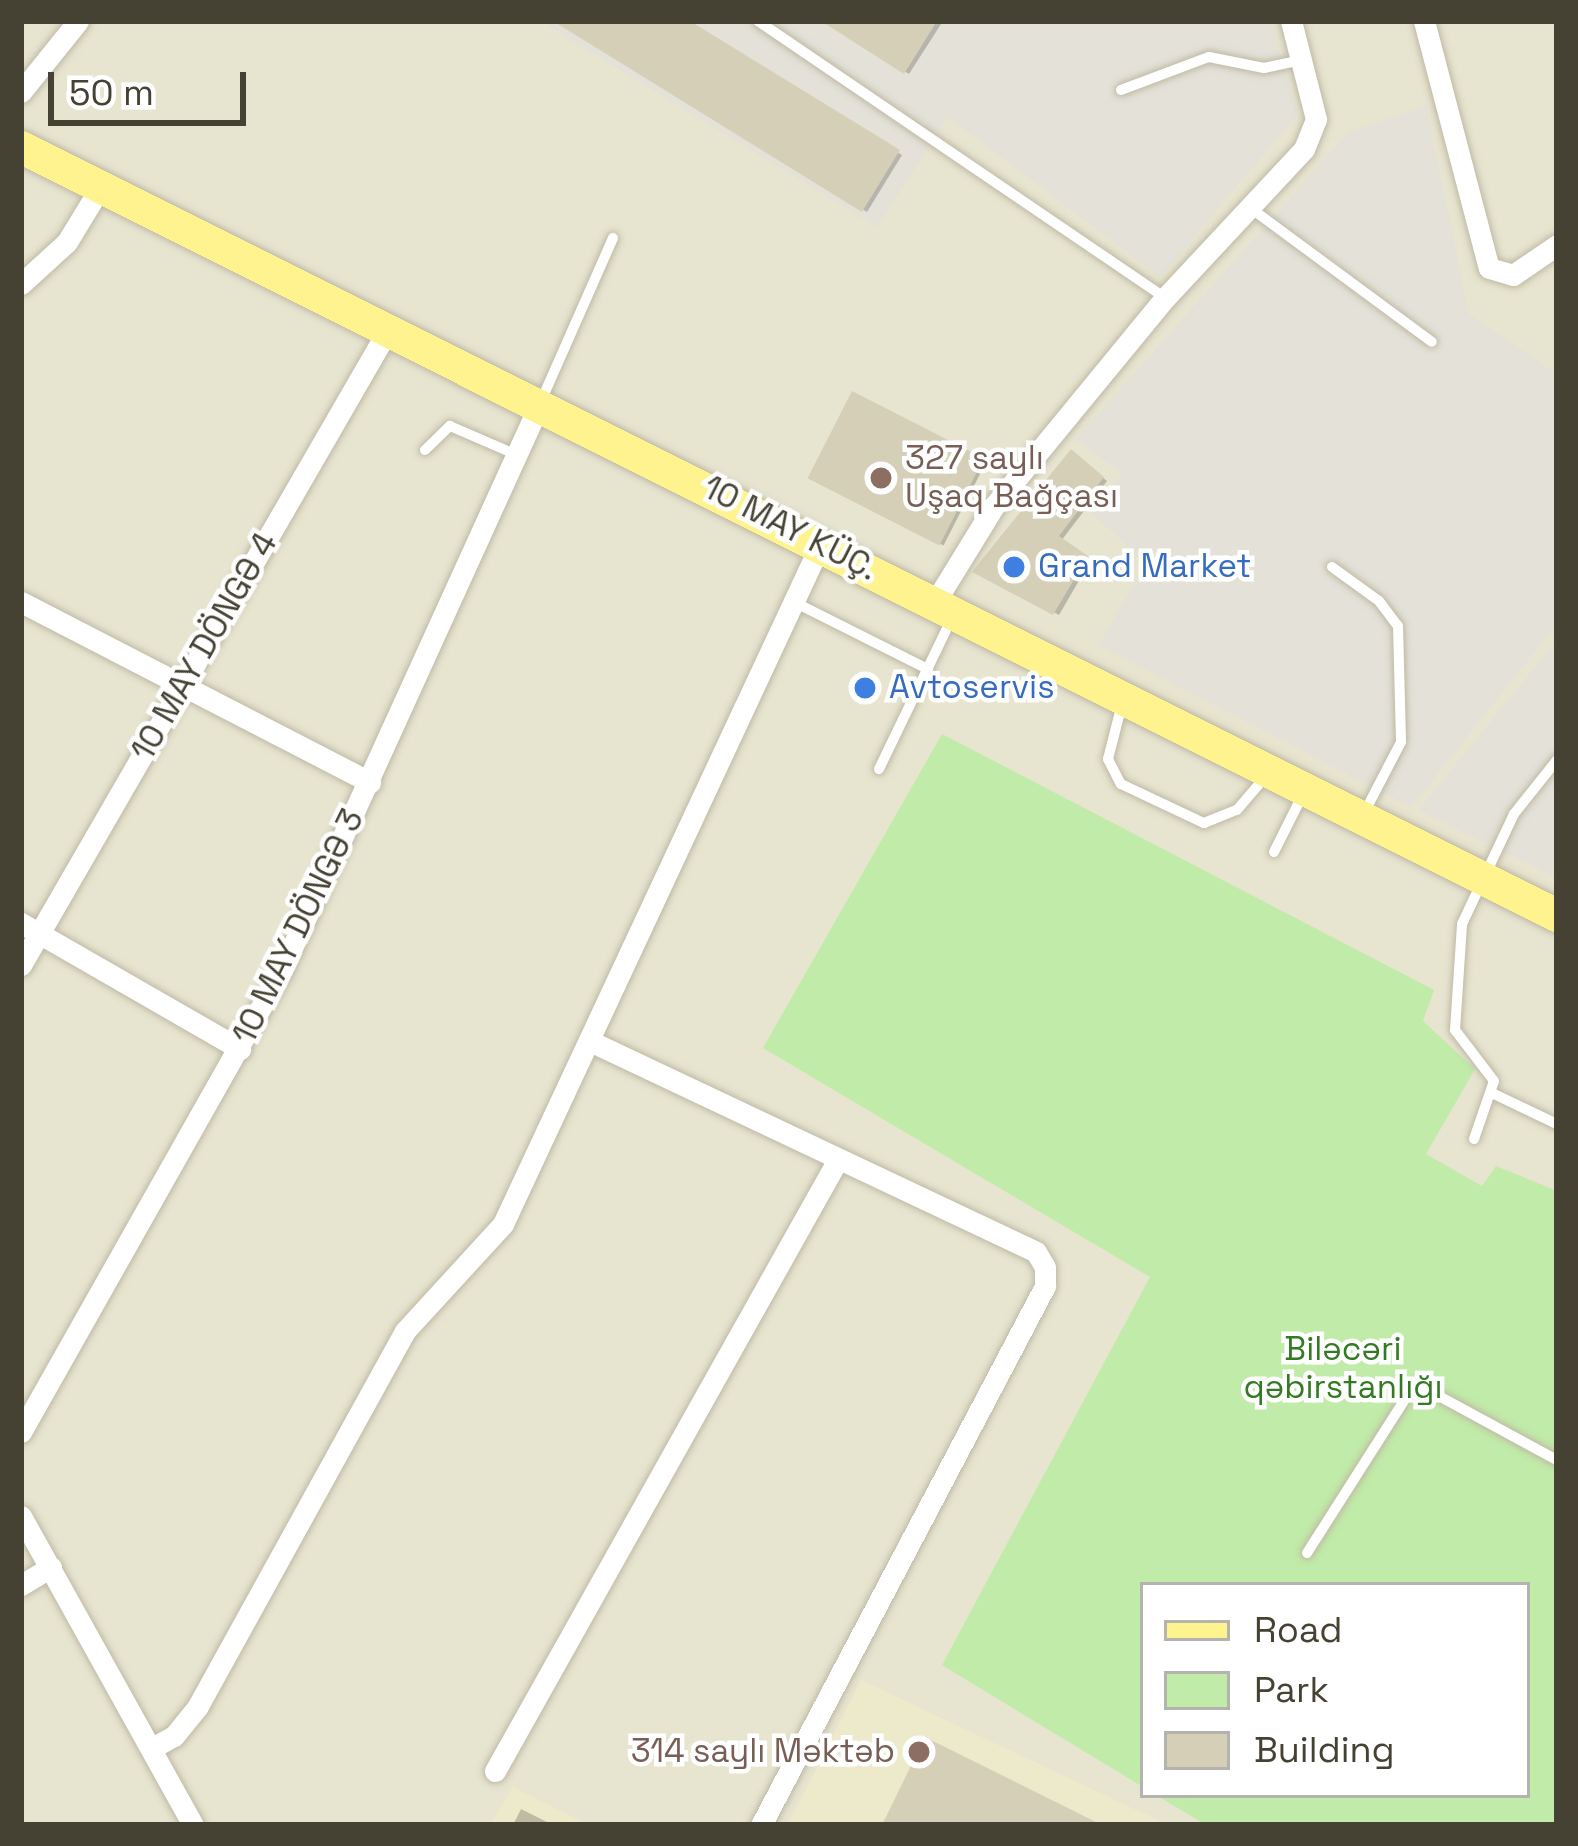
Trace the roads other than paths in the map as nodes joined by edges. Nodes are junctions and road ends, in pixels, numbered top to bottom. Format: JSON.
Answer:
{"nodes":[{"id":1,"x":78,"y":21,"type":"edge"},
{"id":2,"x":758,"y":21,"type":"edge"},
{"id":3,"x":1291,"y":21,"type":"edge"},
{"id":4,"x":1424,"y":21,"type":"edge"},
{"id":5,"x":1302,"y":60,"type":"junction"},
{"id":6,"x":1121,"y":90,"type":"dead end"},
{"id":7,"x":21,"y":92,"type":"edge"},
{"id":8,"x":21,"y":147,"type":"edge"},
{"id":9,"x":101,"y":186,"type":"junction"},
{"id":10,"x":1250,"y":207,"type":"junction"},
{"id":11,"x":614,"y":238,"type":"dead end"},
{"id":12,"x":1557,"y":245,"type":"edge"},
{"id":13,"x":21,"y":284,"type":"edge"},
{"id":14,"x":1165,"y":298,"type":"junction"},
{"id":15,"x":389,"y":328,"type":"junction"},
{"id":16,"x":1432,"y":343,"type":"dead end"},
{"id":17,"x":540,"y":403,"type":"junction"},
{"id":18,"x":425,"y":450,"type":"dead end"},
{"id":19,"x":517,"y":455,"type":"junction"},
{"id":20,"x":820,"y":545,"type":"junction"},
{"id":21,"x":1332,"y":567,"type":"dead end"},
{"id":22,"x":21,"y":602,"type":"edge"},
{"id":23,"x":794,"y":602,"type":"junction"},
{"id":24,"x":945,"y":607,"type":"junction"},
{"id":25,"x":928,"y":669,"type":"junction"},
{"id":26,"x":182,"y":688,"type":"junction"},
{"id":27,"x":1124,"y":695,"type":"junction"},
{"id":28,"x":1557,"y":760,"type":"edge"},
{"id":29,"x":879,"y":769,"type":"dead end"},
{"id":30,"x":1271,"y":770,"type":"junction"},
{"id":31,"x":370,"y":782,"type":"junction"},
{"id":32,"x":1306,"y":788,"type":"junction"},
{"id":33,"x":1362,"y":816,"type":"junction"},
{"id":34,"x":1274,"y":852,"type":"dead end"},
{"id":35,"x":1480,"y":876,"type":"junction"},
{"id":36,"x":1557,"y":915,"type":"edge"},
{"id":37,"x":31,"y":928,"type":"edge"},
{"id":38,"x":21,"y":965,"type":"edge"},
{"id":39,"x":592,"y":1042,"type":"junction"},
{"id":40,"x":240,"y":1049,"type":"junction"},
{"id":41,"x":1494,"y":1094,"type":"junction"},
{"id":42,"x":1557,"y":1124,"type":"edge"},
{"id":43,"x":1474,"y":1139,"type":"dead end"},
{"id":44,"x":837,"y":1161,"type":"junction"},
{"id":45,"x":21,"y":1432,"type":"edge"},
{"id":46,"x":1557,"y":1460,"type":"edge"},
{"id":47,"x":21,"y":1516,"type":"edge"},
{"id":48,"x":1307,"y":1553,"type":"dead end"},
{"id":49,"x":50,"y":1567,"type":"junction"},
{"id":50,"x":21,"y":1585,"type":"edge"},
{"id":51,"x":152,"y":1748,"type":"junction"},
{"id":52,"x":495,"y":1771,"type":"dead end"},
{"id":53,"x":193,"y":1825,"type":"edge"},
{"id":54,"x":761,"y":1825,"type":"edge"}],
"edges":[{"from":1,"to":7,"type":"street"},
{"from":2,"to":14,"type":"lane"},
{"from":3,"to":5,"type":"street"},
{"from":4,"to":12,"type":"street"},
{"from":5,"to":6,"type":"lane"},
{"from":5,"to":10,"type":"street"},
{"from":8,"to":9,"type":"main road","name":"10 MAY KÜÇ."},
{"from":9,"to":13,"type":"street"},
{"from":9,"to":15,"type":"main road","name":"10 MAY KÜÇ."},
{"from":10,"to":14,"type":"street"},
{"from":10,"to":16,"type":"lane"},
{"from":11,"to":17,"type":"lane"},
{"from":14,"to":24,"type":"street"},
{"from":15,"to":17,"type":"main road","name":"10 MAY KÜÇ."},
{"from":15,"to":26,"type":"street","name":"10 MAY DÖNGƏ 4"},
{"from":17,"to":19,"type":"street","name":"10 MAY DÖNGƏ 3"},
{"from":17,"to":20,"type":"main road","name":"10 MAY KÜÇ."},
{"from":18,"to":19,"type":"lane"},
{"from":19,"to":31,"type":"street","name":"10 MAY DÖNGƏ 3"},
{"from":20,"to":23,"type":"street"},
{"from":20,"to":24,"type":"main road","name":"10 MAY KÜÇ."},
{"from":21,"to":33,"type":"lane"},
{"from":22,"to":26,"type":"street"},
{"from":23,"to":25,"type":"lane"},
{"from":23,"to":39,"type":"street"},
{"from":24,"to":25,"type":"lane"},
{"from":24,"to":27,"type":"main road","name":"10 MAY KÜÇ."},
{"from":25,"to":29,"type":"lane"},
{"from":26,"to":31,"type":"street"},
{"from":26,"to":37,"type":"street","name":"10 MAY DÖNGƏ 4"},
{"from":27,"to":30,"type":"main road","name":"10 MAY KÜÇ."},
{"from":27,"to":30,"type":"lane"},
{"from":28,"to":35,"type":"lane"},
{"from":30,"to":32,"type":"main road","name":"10 MAY KÜÇ."},
{"from":31,"to":40,"type":"street","name":"10 MAY DÖNGƏ 3"},
{"from":32,"to":33,"type":"main road","name":"10 MAY KÜÇ."},
{"from":32,"to":34,"type":"lane"},
{"from":33,"to":35,"type":"main road","name":"10 MAY KÜÇ."},
{"from":35,"to":36,"type":"main road","name":"10 MAY KÜÇ."},
{"from":35,"to":41,"type":"lane"},
{"from":37,"to":38,"type":"street","name":"10 MAY DÖNGƏ 4"},
{"from":37,"to":40,"type":"street"},
{"from":39,"to":44,"type":"street"},
{"from":39,"to":51,"type":"street"},
{"from":40,"to":45,"type":"street","name":"10 MAY DÖNGƏ 3"},
{"from":41,"to":42,"type":"lane"},
{"from":41,"to":43,"type":"lane"},
{"from":44,"to":52,"type":"street"},
{"from":44,"to":54,"type":"street"},
{"from":46,"to":48,"type":"lane"},
{"from":47,"to":49,"type":"street"},
{"from":49,"to":50,"type":"street"},
{"from":49,"to":51,"type":"street"},
{"from":51,"to":53,"type":"street"}]}
